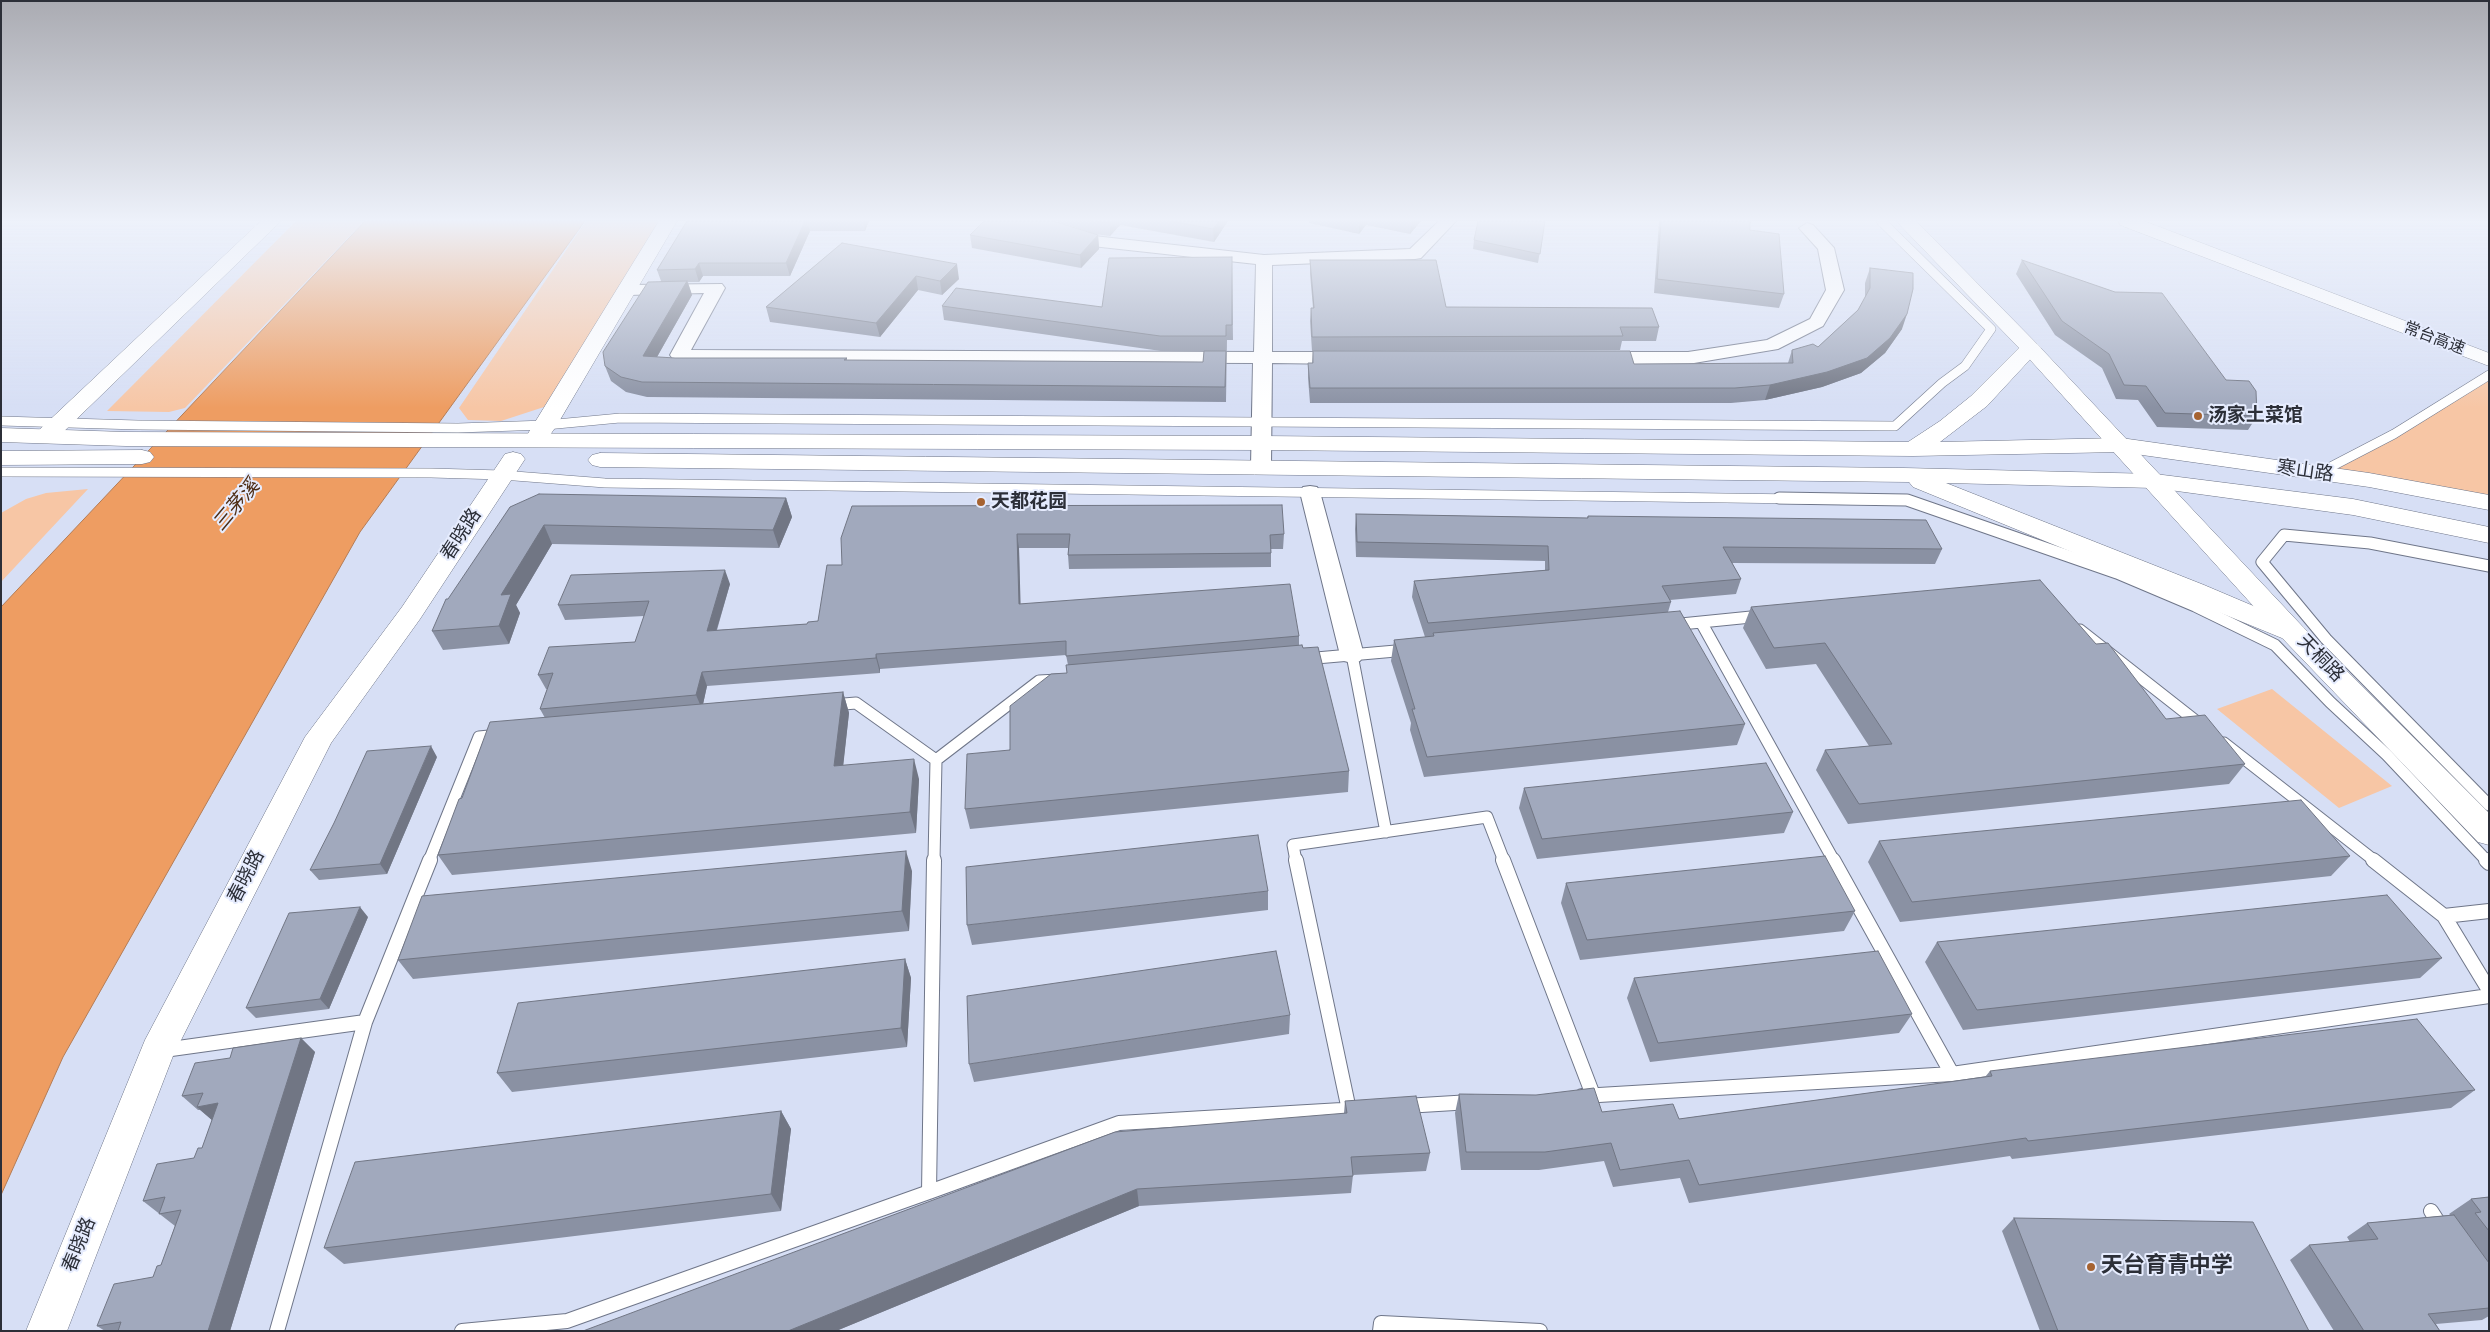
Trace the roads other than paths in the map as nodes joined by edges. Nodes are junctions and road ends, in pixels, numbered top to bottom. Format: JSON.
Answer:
{"nodes":[{"id":1,"x":207,"y":283,"type":"edge"},
{"id":2,"x":632,"y":283,"type":"edge"},
{"id":3,"x":1264,"y":283,"type":"edge"},
{"id":4,"x":1834,"y":283,"type":"edge"},
{"id":5,"x":1944,"y":283,"type":"edge"},
{"id":6,"x":1966,"y":283,"type":"edge"},
{"id":7,"x":2289,"y":283,"type":"edge"},
{"id":8,"x":2318,"y":283,"type":"edge"},
{"id":9,"x":628,"y":290,"type":"junction"},
{"id":10,"x":2030,"y":348,"type":"junction"},
{"id":11,"x":2489,"y":348,"type":"edge"},
{"id":12,"x":1361,"y":358,"type":"edge"},
{"id":13,"x":1579,"y":358,"type":"edge"},
{"id":14,"x":1262,"y":359,"type":"junction"},
{"id":15,"x":2489,"y":360,"type":"edge"},
{"id":16,"x":2489,"y":375,"type":"edge"},
{"id":17,"x":1,"y":421,"type":"edge"},
{"id":18,"x":54,"y":429,"type":"junction"},
{"id":19,"x":1,"y":435,"type":"edge"},
{"id":20,"x":1261,"y":444,"type":"junction"},
{"id":21,"x":2121,"y":445,"type":"junction"},
{"id":22,"x":1913,"y":449,"type":"junction"},
{"id":23,"x":447,"y":450,"type":"junction"},
{"id":24,"x":524,"y":450,"type":"junction"},
{"id":25,"x":1,"y":458,"type":"edge"},
{"id":26,"x":99,"y":464,"type":"junction"},
{"id":27,"x":1,"y":472,"type":"edge"},
{"id":28,"x":2317,"y":474,"type":"junction"},
{"id":29,"x":1904,"y":475,"type":"junction"},
{"id":30,"x":2155,"y":481,"type":"junction"},
{"id":31,"x":1310,"y":492,"type":"junction"},
{"id":32,"x":2489,"y":504,"type":"edge"},
{"id":33,"x":2489,"y":535,"type":"edge"},
{"id":34,"x":2489,"y":566,"type":"edge"},
{"id":35,"x":1769,"y":616,"type":"edge"},
{"id":36,"x":1701,"y":622,"type":"junction"},
{"id":37,"x":2070,"y":622,"type":"edge"},
{"id":38,"x":1662,"y":626,"type":"edge"},
{"id":39,"x":2294,"y":634,"type":"junction"},
{"id":40,"x":1420,"y":648,"type":"edge"},
{"id":41,"x":1352,"y":655,"type":"junction"},
{"id":42,"x":1293,"y":660,"type":"edge"},
{"id":43,"x":1069,"y":679,"type":"edge"},
{"id":44,"x":816,"y":707,"type":"edge"},
{"id":45,"x":508,"y":735,"type":"edge"},
{"id":46,"x":936,"y":760,"type":"junction"},
{"id":47,"x":2489,"y":805,"type":"edge"},
{"id":48,"x":1386,"y":832,"type":"junction"},
{"id":49,"x":2489,"y":833,"type":"edge"},
{"id":50,"x":2489,"y":863,"type":"edge"},
{"id":51,"x":2489,"y":911,"type":"edge"},
{"id":52,"x":2444,"y":916,"type":"junction"},
{"id":53,"x":2489,"y":990,"type":"edge"},
{"id":54,"x":2489,"y":996,"type":"edge"},
{"id":55,"x":365,"y":1022,"type":"junction"},
{"id":56,"x":157,"y":1051,"type":"junction"},
{"id":57,"x":1952,"y":1074,"type":"junction"},
{"id":58,"x":1593,"y":1095,"type":"junction"},
{"id":59,"x":1564,"y":1097,"type":"edge"},
{"id":60,"x":1486,"y":1102,"type":"edge"},
{"id":61,"x":1349,"y":1110,"type":"junction"},
{"id":62,"x":930,"y":1192,"type":"junction"},
{"id":63,"x":2431,"y":1211,"type":"dead end"},
{"id":64,"x":2452,"y":1242,"type":"edge"},
{"id":65,"x":46,"y":1331,"type":"edge"},
{"id":66,"x":278,"y":1331,"type":"edge"},
{"id":67,"x":462,"y":1331,"type":"edge"},
{"id":68,"x":1380,"y":1331,"type":"edge"},
{"id":69,"x":1540,"y":1331,"type":"edge"}],
"edges":[{"from":1,"to":18,"type":"main road"},
{"from":2,"to":9,"type":"main road","name":"春晓路"},
{"from":3,"to":14,"type":"street"},
{"from":4,"to":13,"type":"street"},
{"from":5,"to":20,"type":"lane"},
{"from":6,"to":10,"type":"main road","name":"天桐路"},
{"from":7,"to":15,"type":"main road","name":"常台高速"},
{"from":8,"to":11,"type":"main road","name":"常台高速"},
{"from":9,"to":14,"type":"street"},
{"from":9,"to":24,"type":"main road","name":"春晓路"},
{"from":10,"to":21,"type":"main road","name":"天桐路"},
{"from":10,"to":22,"type":"main road"},
{"from":12,"to":14,"type":"street"},
{"from":14,"to":20,"type":"street"},
{"from":16,"to":28,"type":"lane"},
{"from":17,"to":18,"type":"lane"},
{"from":18,"to":19,"type":"main road"},
{"from":18,"to":23,"type":"main road"},
{"from":20,"to":22,"type":"main road","name":"寒山路"},
{"from":20,"to":24,"type":"main road"},
{"from":20,"to":24,"type":"lane"},
{"from":20,"to":29,"type":"main road","name":"寒山路"},
{"from":21,"to":22,"type":"main road","name":"寒山路"},
{"from":21,"to":28,"type":"main road","name":"寒山路"},
{"from":21,"to":30,"type":"main road","name":"天桐路"},
{"from":23,"to":24,"type":"main road"},
{"from":23,"to":24,"type":"lane"},
{"from":23,"to":26,"type":"main road"},
{"from":24,"to":31,"type":"lane"},
{"from":24,"to":56,"type":"main road","name":"春晓路"},
{"from":25,"to":26,"type":"main road"},
{"from":26,"to":27,"type":"lane"},
{"from":28,"to":32,"type":"main road","name":"寒山路"},
{"from":29,"to":30,"type":"main road","name":"寒山路"},
{"from":29,"to":39,"type":"main road"},
{"from":30,"to":33,"type":"main road","name":"寒山路"},
{"from":30,"to":39,"type":"main road","name":"天桐路"},
{"from":31,"to":41,"type":"street"},
{"from":31,"to":50,"type":"lane"},
{"from":34,"to":47,"type":"lane"},
{"from":35,"to":36,"type":"lane"},
{"from":36,"to":38,"type":"lane"},
{"from":36,"to":57,"type":"lane"},
{"from":37,"to":52,"type":"lane"},
{"from":39,"to":49,"type":"main road","name":"天桐路"},
{"from":40,"to":41,"type":"lane"},
{"from":41,"to":42,"type":"lane"},
{"from":41,"to":48,"type":"lane"},
{"from":43,"to":46,"type":"lane"},
{"from":44,"to":46,"type":"lane"},
{"from":45,"to":55,"type":"lane"},
{"from":46,"to":62,"type":"lane"},
{"from":48,"to":58,"type":"lane"},
{"from":48,"to":61,"type":"lane"},
{"from":51,"to":52,"type":"lane"},
{"from":52,"to":53,"type":"lane"},
{"from":54,"to":57,"type":"lane"},
{"from":55,"to":56,"type":"lane"},
{"from":55,"to":66,"type":"lane"},
{"from":56,"to":65,"type":"main road","name":"春晓路"},
{"from":57,"to":58,"type":"lane"},
{"from":58,"to":59,"type":"lane"},
{"from":60,"to":61,"type":"lane"},
{"from":61,"to":62,"type":"lane"},
{"from":62,"to":67,"type":"lane"},
{"from":63,"to":64,"type":"lane"},
{"from":68,"to":69,"type":"lane"}]}
